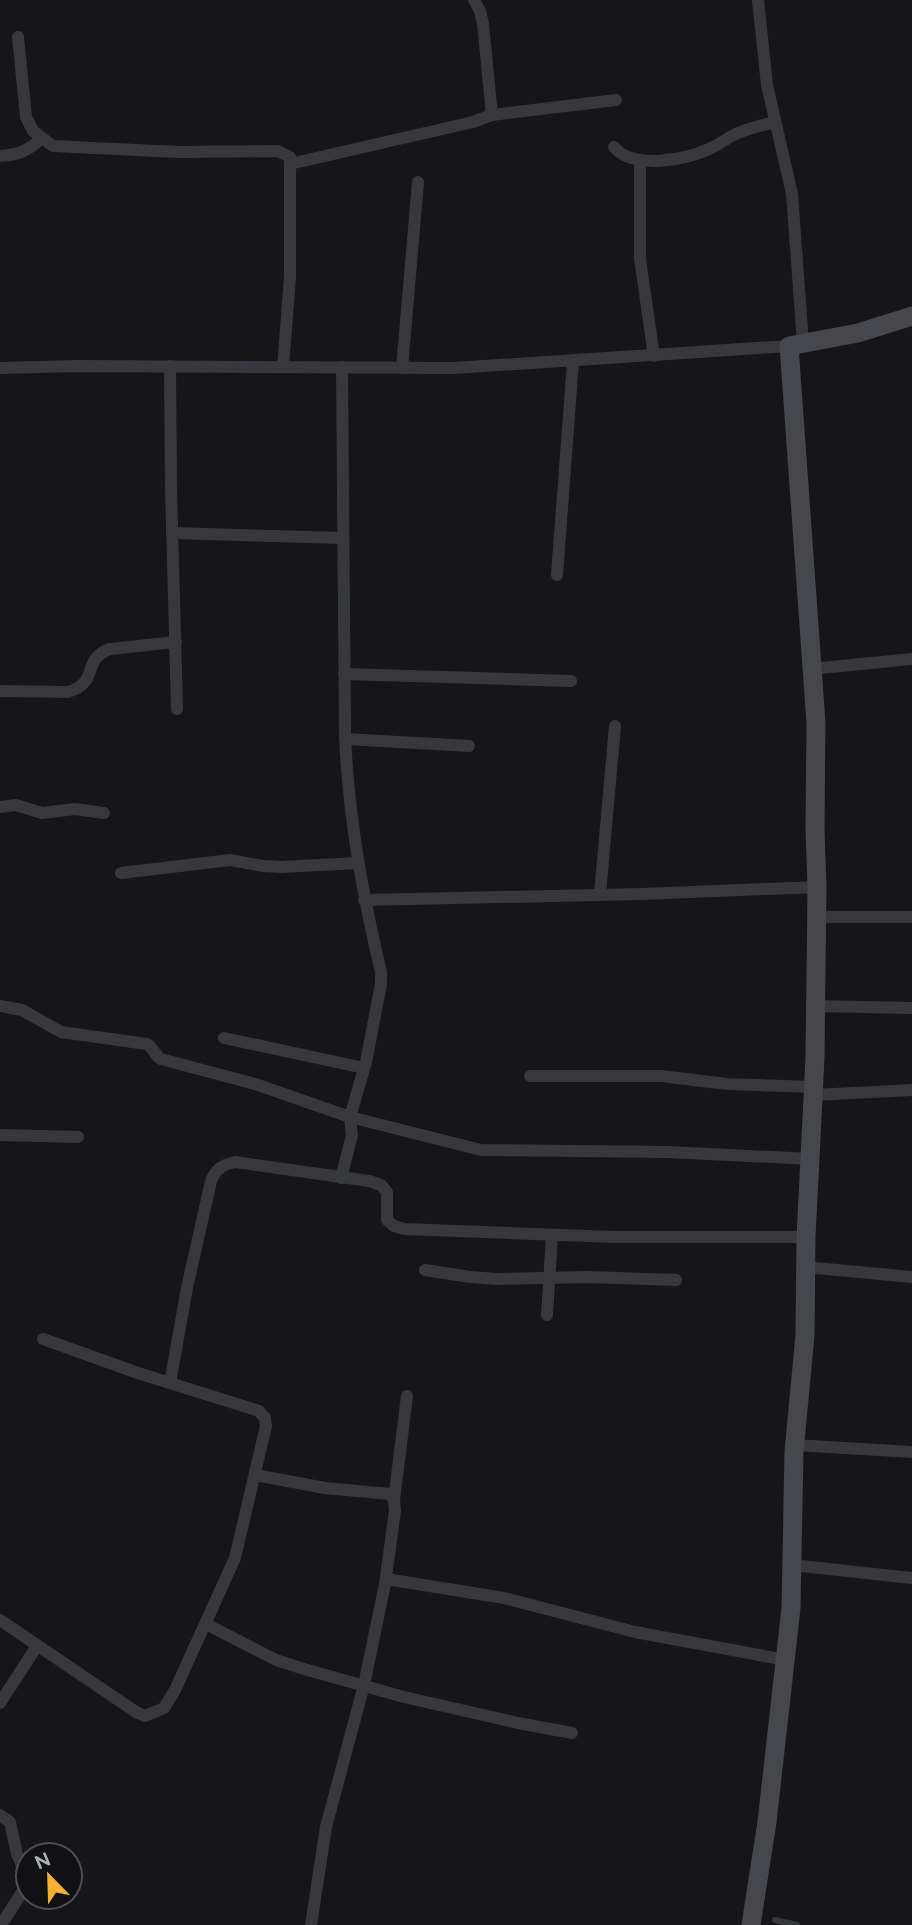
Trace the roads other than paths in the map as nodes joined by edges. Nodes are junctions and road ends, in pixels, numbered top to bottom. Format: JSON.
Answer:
{"nodes":[{"id":1,"x":474,"y":0,"type":"edge"},
{"id":2,"x":758,"y":0,"type":"edge"},
{"id":3,"x":18,"y":37,"type":"dead end"},
{"id":4,"x":616,"y":100,"type":"dead end"},
{"id":5,"x":492,"y":115,"type":"junction"},
{"id":6,"x":775,"y":122,"type":"junction"},
{"id":7,"x":41,"y":139,"type":"junction"},
{"id":8,"x":614,"y":147,"type":"dead end"},
{"id":9,"x":0,"y":156,"type":"edge"},
{"id":10,"x":640,"y":160,"type":"junction"},
{"id":11,"x":290,"y":164,"type":"junction"},
{"id":12,"x":418,"y":182,"type":"dead end"},
{"id":13,"x":912,"y":316,"type":"edge"},
{"id":14,"x":796,"y":345,"type":"junction"},
{"id":15,"x":654,"y":356,"type":"junction"},
{"id":16,"x":573,"y":362,"type":"junction"},
{"id":17,"x":170,"y":366,"type":"junction"},
{"id":18,"x":283,"y":367,"type":"junction"},
{"id":19,"x":342,"y":367,"type":"junction"},
{"id":20,"x":0,"y":368,"type":"edge"},
{"id":21,"x":402,"y":368,"type":"junction"},
{"id":22,"x":172,"y":533,"type":"junction"},
{"id":23,"x":343,"y":538,"type":"junction"},
{"id":24,"x":556,"y":575,"type":"dead end"},
{"id":25,"x":176,"y":642,"type":"junction"},
{"id":26,"x":912,"y":659,"type":"edge"},
{"id":27,"x":811,"y":669,"type":"junction"},
{"id":28,"x":344,"y":674,"type":"junction"},
{"id":29,"x":571,"y":681,"type":"dead end"},
{"id":30,"x":0,"y":691,"type":"edge"},
{"id":31,"x":177,"y":709,"type":"dead end"},
{"id":32,"x":615,"y":726,"type":"dead end"},
{"id":33,"x":345,"y":739,"type":"junction"},
{"id":34,"x":469,"y":746,"type":"dead end"},
{"id":35,"x":0,"y":807,"type":"edge"},
{"id":36,"x":104,"y":813,"type":"dead end"},
{"id":37,"x":357,"y":863,"type":"junction"},
{"id":38,"x":121,"y":873,"type":"dead end"},
{"id":39,"x":817,"y":887,"type":"junction"},
{"id":40,"x":600,"y":894,"type":"junction"},
{"id":41,"x":364,"y":900,"type":"junction"},
{"id":42,"x":817,"y":917,"type":"junction"},
{"id":43,"x":912,"y":917,"type":"edge"},
{"id":44,"x":0,"y":1006,"type":"edge"},
{"id":45,"x":815,"y":1006,"type":"junction"},
{"id":46,"x":912,"y":1007,"type":"edge"},
{"id":47,"x":224,"y":1038,"type":"dead end"},
{"id":48,"x":364,"y":1068,"type":"junction"},
{"id":49,"x":530,"y":1076,"type":"dead end"},
{"id":50,"x":912,"y":1090,"type":"edge"},
{"id":51,"x":814,"y":1091,"type":"junction"},
{"id":52,"x":351,"y":1117,"type":"junction"},
{"id":53,"x":0,"y":1135,"type":"edge"},
{"id":54,"x":78,"y":1137,"type":"dead end"},
{"id":55,"x":811,"y":1159,"type":"junction"},
{"id":56,"x":341,"y":1178,"type":"junction"},
{"id":57,"x":552,"y":1235,"type":"junction"},
{"id":58,"x":806,"y":1237,"type":"junction"},
{"id":59,"x":806,"y":1267,"type":"junction"},
{"id":60,"x":425,"y":1270,"type":"dead end"},
{"id":61,"x":912,"y":1277,"type":"edge"},
{"id":62,"x":549,"y":1278,"type":"junction"},
{"id":63,"x":676,"y":1280,"type":"dead end"},
{"id":64,"x":547,"y":1315,"type":"dead end"},
{"id":65,"x":43,"y":1339,"type":"dead end"},
{"id":66,"x":170,"y":1383,"type":"junction"},
{"id":67,"x":407,"y":1396,"type":"dead end"},
{"id":68,"x":795,"y":1445,"type":"junction"},
{"id":69,"x":912,"y":1452,"type":"edge"},
{"id":70,"x":255,"y":1475,"type":"junction"},
{"id":71,"x":394,"y":1500,"type":"junction"},
{"id":72,"x":792,"y":1565,"type":"junction"},
{"id":73,"x":912,"y":1578,"type":"edge"},
{"id":74,"x":386,"y":1580,"type":"junction"},
{"id":75,"x":0,"y":1620,"type":"edge"},
{"id":76,"x":206,"y":1624,"type":"junction"},
{"id":77,"x":37,"y":1646,"type":"junction"},
{"id":78,"x":786,"y":1660,"type":"junction"},
{"id":79,"x":364,"y":1685,"type":"junction"},
{"id":80,"x":0,"y":1703,"type":"edge"},
{"id":81,"x":572,"y":1733,"type":"dead end"},
{"id":82,"x":0,"y":1815,"type":"edge"},
{"id":83,"x":14,"y":1841,"type":"edge"},
{"id":84,"x":14,"y":1904,"type":"edge"},
{"id":85,"x":775,"y":1920,"type":"dead end"},
{"id":86,"x":1,"y":1925,"type":"edge"},
{"id":87,"x":311,"y":1925,"type":"edge"},
{"id":88,"x":751,"y":1925,"type":"edge"},
{"id":89,"x":797,"y":1925,"type":"edge"}],
"edges":[{"from":1,"to":5,"type":"street"},
{"from":2,"to":6,"type":"street"},
{"from":3,"to":7,"type":"street"},
{"from":4,"to":5,"type":"street"},
{"from":5,"to":11,"type":"street"},
{"from":6,"to":10,"type":"street"},
{"from":6,"to":14,"type":"street"},
{"from":7,"to":9,"type":"street"},
{"from":7,"to":11,"type":"street"},
{"from":8,"to":10,"type":"street"},
{"from":10,"to":15,"type":"street"},
{"from":11,"to":18,"type":"street"},
{"from":12,"to":21,"type":"street"},
{"from":13,"to":14,"type":"street"},
{"from":14,"to":15,"type":"street"},
{"from":14,"to":27,"type":"street"},
{"from":15,"to":16,"type":"street"},
{"from":16,"to":21,"type":"street"},
{"from":16,"to":24,"type":"street"},
{"from":17,"to":18,"type":"street"},
{"from":17,"to":20,"type":"street"},
{"from":17,"to":22,"type":"street"},
{"from":18,"to":19,"type":"street"},
{"from":19,"to":21,"type":"street"},
{"from":19,"to":23,"type":"street"},
{"from":22,"to":23,"type":"street"},
{"from":22,"to":25,"type":"street"},
{"from":23,"to":28,"type":"street"},
{"from":25,"to":30,"type":"street"},
{"from":25,"to":31,"type":"street"},
{"from":26,"to":27,"type":"street"},
{"from":27,"to":39,"type":"street"},
{"from":28,"to":29,"type":"street"},
{"from":28,"to":33,"type":"street"},
{"from":32,"to":40,"type":"street"},
{"from":33,"to":34,"type":"street"},
{"from":33,"to":37,"type":"street"},
{"from":35,"to":36,"type":"street"},
{"from":37,"to":38,"type":"street"},
{"from":37,"to":41,"type":"street"},
{"from":39,"to":40,"type":"street"},
{"from":39,"to":42,"type":"street"},
{"from":40,"to":41,"type":"street"},
{"from":41,"to":48,"type":"street"},
{"from":42,"to":43,"type":"street"},
{"from":42,"to":45,"type":"street"},
{"from":44,"to":52,"type":"street"},
{"from":45,"to":46,"type":"street"},
{"from":45,"to":51,"type":"street"},
{"from":47,"to":48,"type":"street"},
{"from":48,"to":52,"type":"street"},
{"from":49,"to":51,"type":"street"},
{"from":50,"to":51,"type":"street"},
{"from":51,"to":55,"type":"street"},
{"from":52,"to":55,"type":"street"},
{"from":52,"to":56,"type":"street"},
{"from":53,"to":54,"type":"street"},
{"from":55,"to":58,"type":"street"},
{"from":56,"to":57,"type":"street"},
{"from":56,"to":66,"type":"street"},
{"from":57,"to":58,"type":"street"},
{"from":57,"to":62,"type":"street"},
{"from":58,"to":59,"type":"street"},
{"from":59,"to":61,"type":"street"},
{"from":59,"to":68,"type":"street"},
{"from":60,"to":62,"type":"street"},
{"from":62,"to":63,"type":"street"},
{"from":62,"to":64,"type":"street"},
{"from":65,"to":66,"type":"street"},
{"from":66,"to":70,"type":"street"},
{"from":67,"to":71,"type":"street"},
{"from":68,"to":69,"type":"street"},
{"from":68,"to":72,"type":"street"},
{"from":70,"to":71,"type":"street"},
{"from":70,"to":76,"type":"street"},
{"from":71,"to":74,"type":"street"},
{"from":72,"to":73,"type":"street"},
{"from":72,"to":78,"type":"street"},
{"from":74,"to":78,"type":"street"},
{"from":74,"to":79,"type":"street"},
{"from":75,"to":77,"type":"street"},
{"from":76,"to":77,"type":"street"},
{"from":76,"to":79,"type":"street"},
{"from":77,"to":80,"type":"street"},
{"from":78,"to":88,"type":"street"},
{"from":79,"to":81,"type":"street"},
{"from":79,"to":87,"type":"street"},
{"from":82,"to":83,"type":"street"},
{"from":84,"to":86,"type":"street"},
{"from":85,"to":89,"type":"lane"}]}
